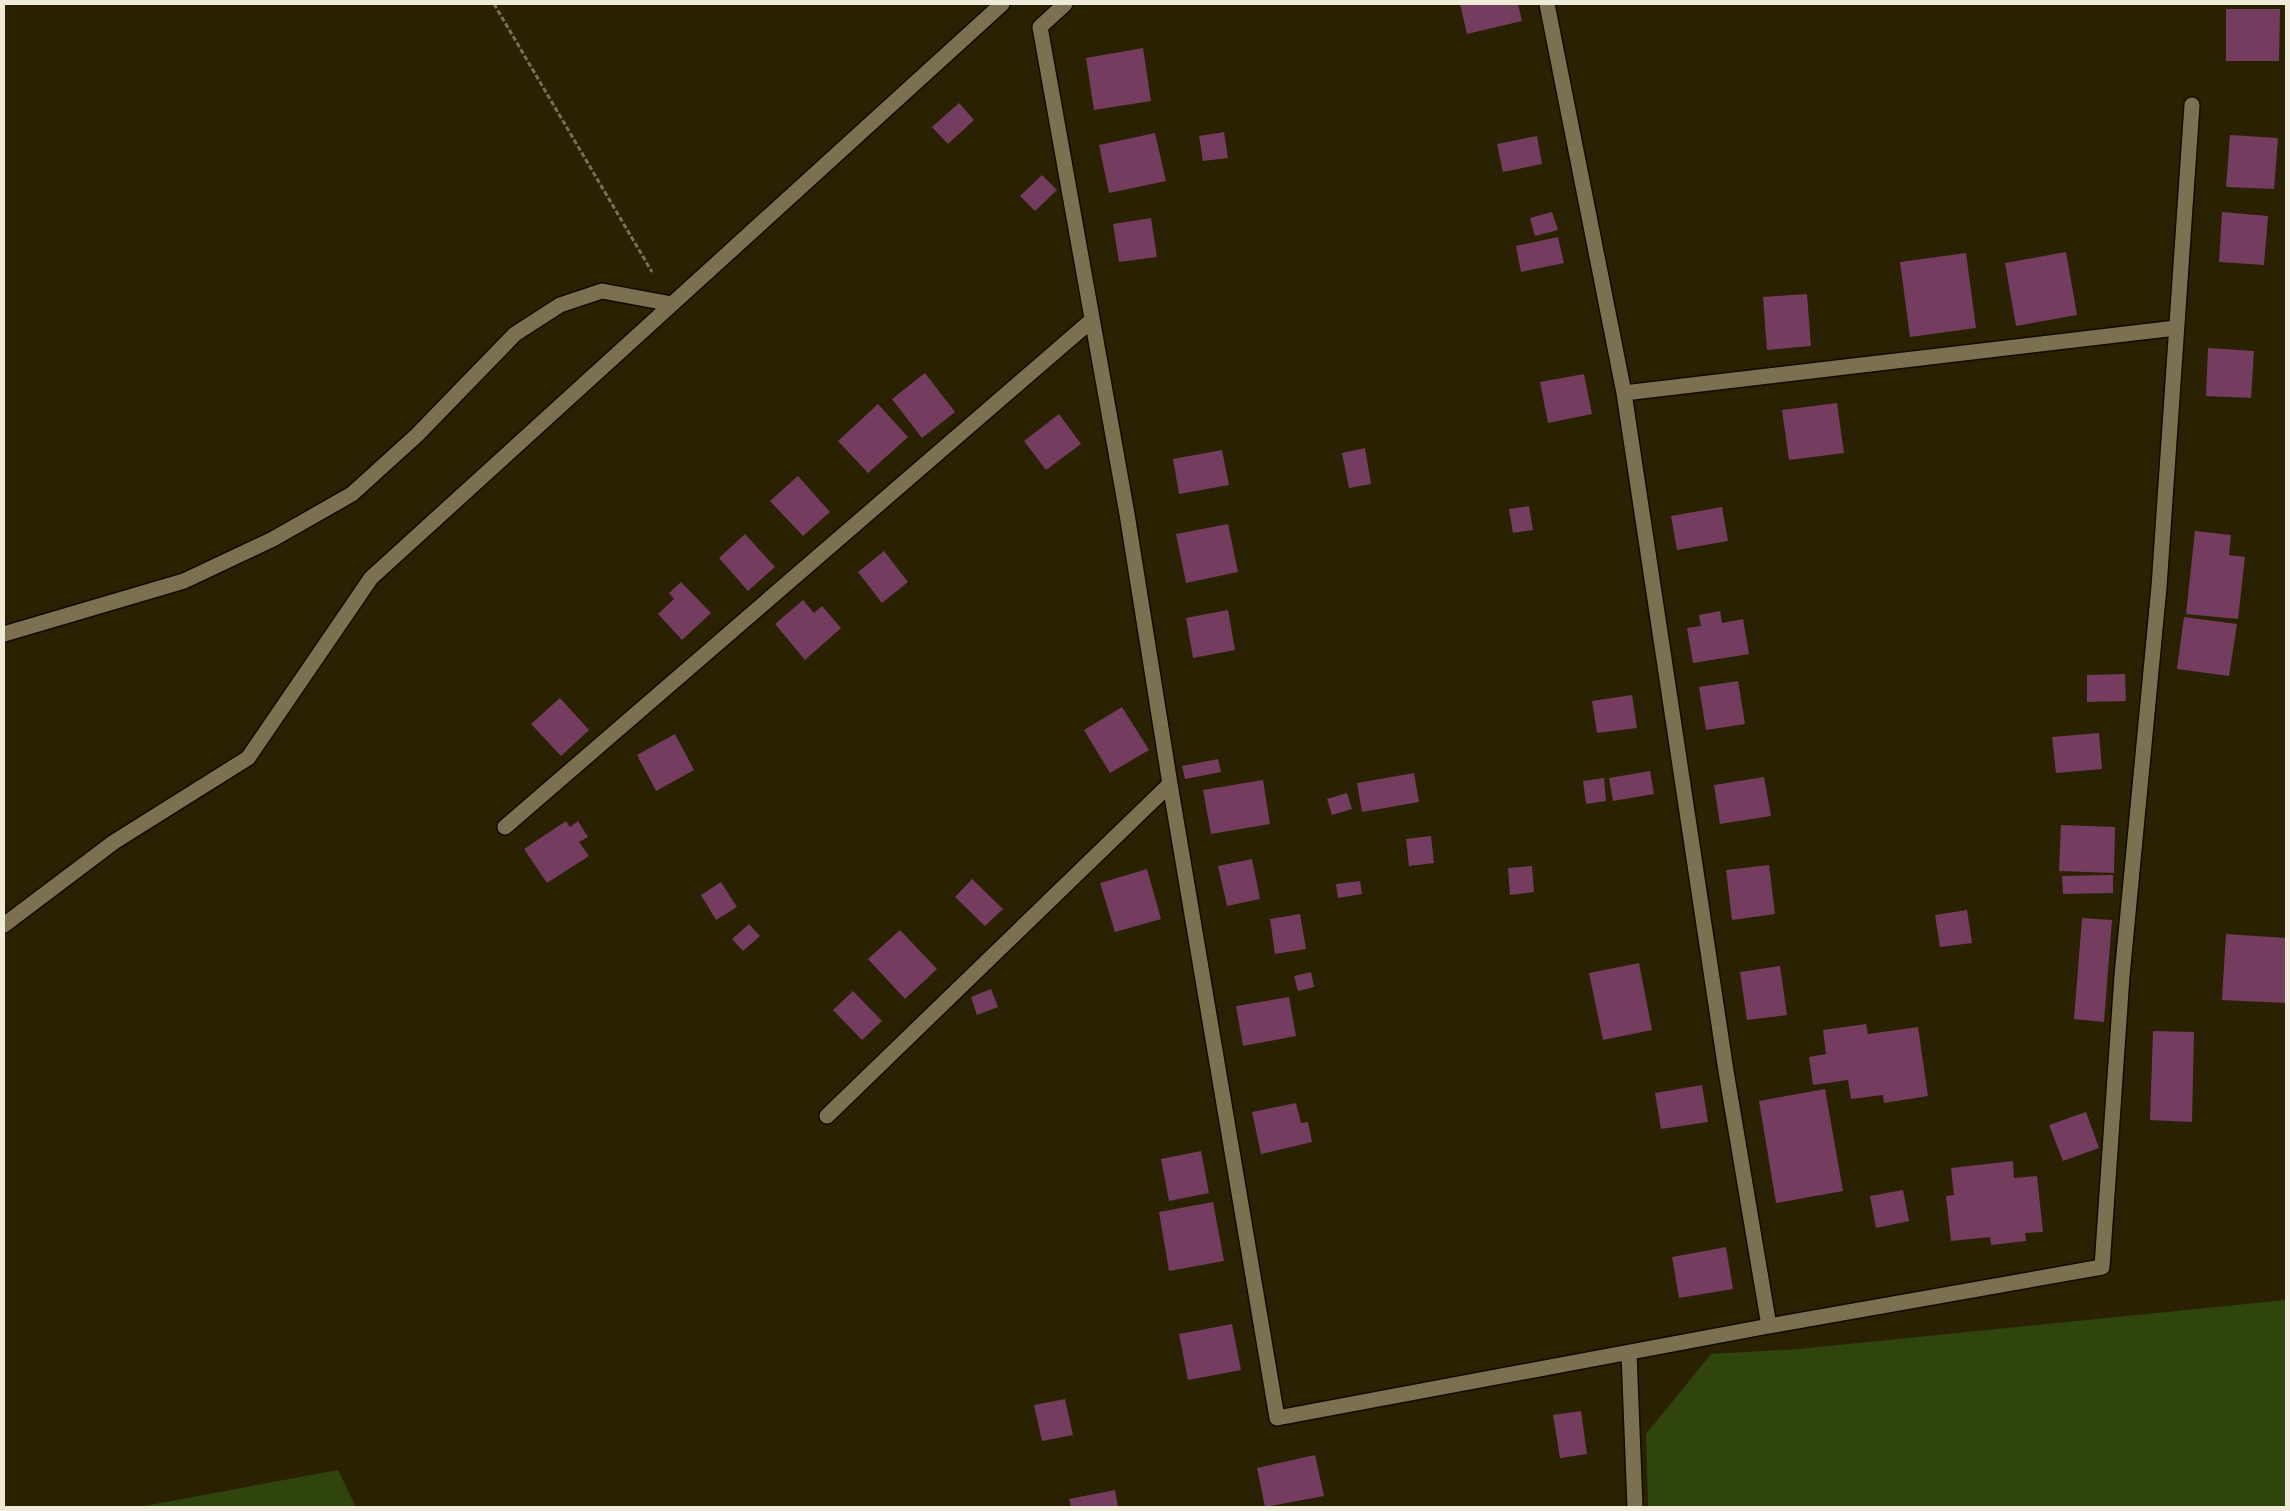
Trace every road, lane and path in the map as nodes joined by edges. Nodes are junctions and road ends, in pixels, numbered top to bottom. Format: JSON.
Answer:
{"nodes":[{"id":1,"x":494,"y":4,"type":"edge"},
{"id":2,"x":1002,"y":4,"type":"edge"},
{"id":3,"x":1065,"y":4,"type":"edge"},
{"id":4,"x":1547,"y":4,"type":"edge"},
{"id":5,"x":2192,"y":104,"type":"dead end"},
{"id":6,"x":672,"y":304,"type":"junction"},
{"id":7,"x":1092,"y":320,"type":"junction"},
{"id":8,"x":2176,"y":328,"type":"junction"},
{"id":9,"x":1624,"y":393,"type":"junction"},
{"id":10,"x":4,"y":634,"type":"edge"},
{"id":11,"x":1170,"y":784,"type":"junction"},
{"id":12,"x":505,"y":827,"type":"dead end"},
{"id":13,"x":4,"y":925,"type":"edge"},
{"id":14,"x":827,"y":1116,"type":"dead end"},
{"id":15,"x":1769,"y":1326,"type":"junction"},
{"id":16,"x":1629,"y":1353,"type":"junction"},
{"id":17,"x":1635,"y":1507,"type":"edge"}],
"edges":[{"from":1,"to":6,"type":"path"},
{"from":2,"to":6,"type":"street"},
{"from":3,"to":7,"type":"street"},
{"from":4,"to":9,"type":"street"},
{"from":5,"to":8,"type":"street"},
{"from":6,"to":10,"type":"street"},
{"from":6,"to":13,"type":"street"},
{"from":7,"to":11,"type":"street"},
{"from":7,"to":12,"type":"street"},
{"from":8,"to":9,"type":"street"},
{"from":8,"to":15,"type":"street"},
{"from":9,"to":15,"type":"street"},
{"from":11,"to":14,"type":"street"},
{"from":11,"to":16,"type":"street"},
{"from":15,"to":16,"type":"street"},
{"from":16,"to":17,"type":"street"}]}
